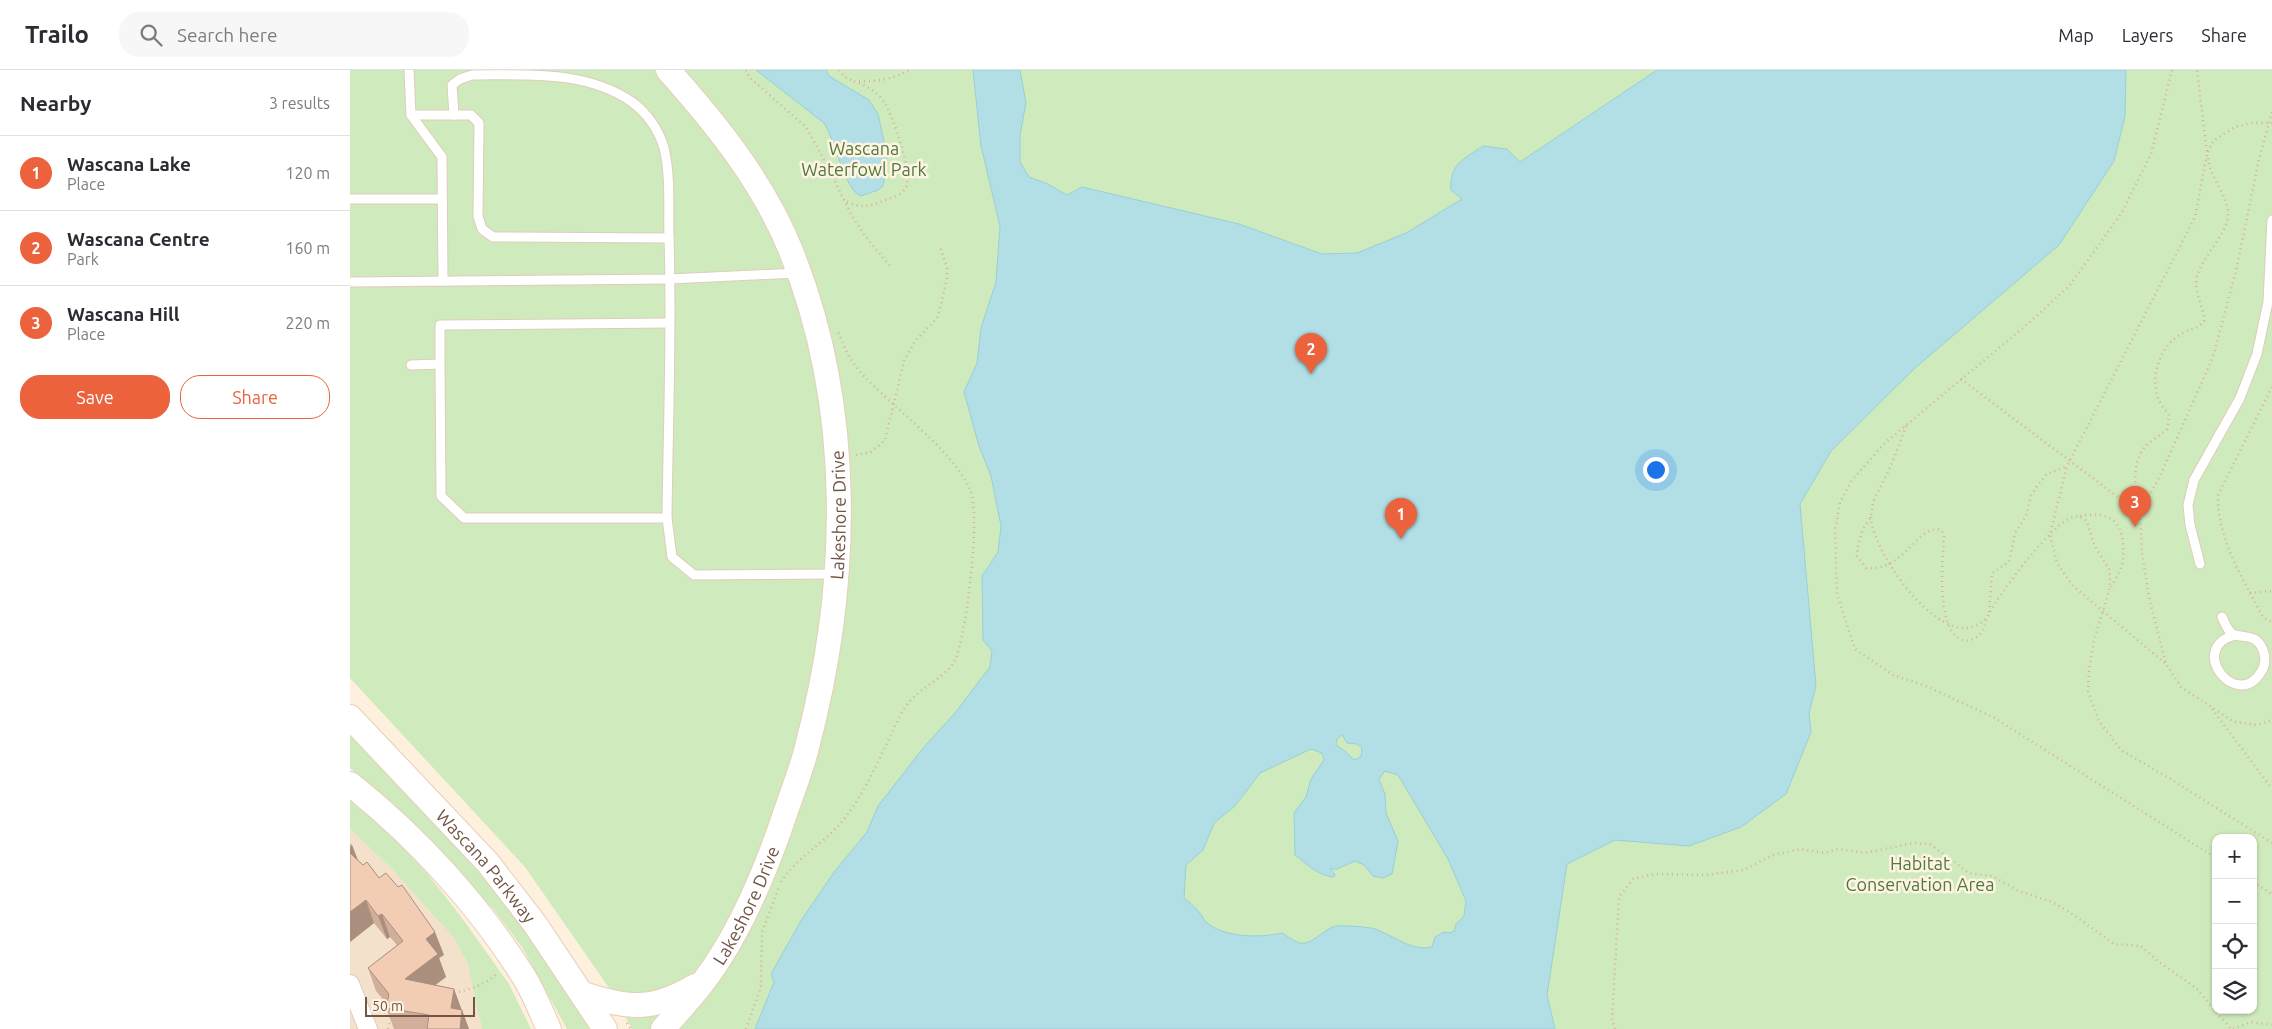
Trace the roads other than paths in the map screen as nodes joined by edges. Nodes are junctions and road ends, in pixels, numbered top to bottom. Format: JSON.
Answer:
{"nodes":[{"id":1,"x":409,"y":70,"type":"edge"},
{"id":2,"x":668,"y":70,"type":"edge"},
{"id":3,"x":411,"y":115,"type":"junction"},
{"id":4,"x":454,"y":115,"type":"junction"},
{"id":5,"x":350,"y":199,"type":"edge"},
{"id":6,"x":442,"y":199,"type":"junction"},
{"id":7,"x":2272,"y":220,"type":"edge"},
{"id":8,"x":669,"y":238,"type":"junction"},
{"id":9,"x":799,"y":273,"type":"junction"},
{"id":10,"x":670,"y":279,"type":"junction"},
{"id":11,"x":443,"y":281,"type":"junction"},
{"id":12,"x":350,"y":282,"type":"edge"},
{"id":13,"x":669,"y":323,"type":"junction"},
{"id":14,"x":440,"y":364,"type":"junction"},
{"id":15,"x":411,"y":365,"type":"dead end"},
{"id":16,"x":667,"y":518,"type":"junction"},
{"id":17,"x":2200,"y":564,"type":"dead end"},
{"id":18,"x":836,"y":574,"type":"junction"},
{"id":19,"x":2222,"y":617,"type":"dead end"},
{"id":20,"x":2230,"y":634,"type":"junction"},
{"id":21,"x":350,"y":717,"type":"edge"},
{"id":22,"x":350,"y":784,"type":"edge"},
{"id":23,"x":705,"y":980,"type":"junction"},
{"id":24,"x":350,"y":984,"type":"edge"},
{"id":25,"x":584,"y":994,"type":"junction"},
{"id":26,"x":355,"y":1008,"type":"edge"},
{"id":27,"x":368,"y":1029,"type":"edge"},
{"id":28,"x":549,"y":1029,"type":"edge"},
{"id":29,"x":606,"y":1029,"type":"edge"},
{"id":30,"x":663,"y":1029,"type":"edge"},
{"id":31,"x":685,"y":1029,"type":"edge"}],
"edges":[{"from":1,"to":3,"type":"lane"},
{"from":2,"to":9,"type":"street","name":"Lakeshore Drive"},
{"from":3,"to":4,"type":"lane"},
{"from":3,"to":6,"type":"lane"},
{"from":4,"to":8,"type":"lane"},
{"from":4,"to":8,"type":"lane"},
{"from":5,"to":6,"type":"lane"},
{"from":6,"to":11,"type":"lane"},
{"from":7,"to":17,"type":"lane"},
{"from":8,"to":10,"type":"lane"},
{"from":9,"to":10,"type":"lane"},
{"from":9,"to":18,"type":"street","name":"Lakeshore Drive"},
{"from":10,"to":11,"type":"lane"},
{"from":10,"to":13,"type":"lane"},
{"from":11,"to":12,"type":"lane"},
{"from":13,"to":14,"type":"lane"},
{"from":13,"to":16,"type":"lane"},
{"from":14,"to":15,"type":"lane"},
{"from":14,"to":16,"type":"lane"},
{"from":16,"to":18,"type":"lane"},
{"from":18,"to":23,"type":"street","name":"Lakeshore Drive"},
{"from":19,"to":20,"type":"lane"},
{"from":20,"to":20,"type":"lane"},
{"from":21,"to":25,"type":"street","name":"Wascana Parkway"},
{"from":22,"to":28,"type":"street","name":"Wascana Parkway"},
{"from":23,"to":25,"type":"street"},
{"from":23,"to":30,"type":"street","name":"Lakeshore Drive"},
{"from":23,"to":31,"type":"street","name":"Lakeshore Drive"},
{"from":24,"to":26,"type":"street"},
{"from":25,"to":29,"type":"street","name":"Wascana Parkway"},
{"from":26,"to":27,"type":"street"}]}
